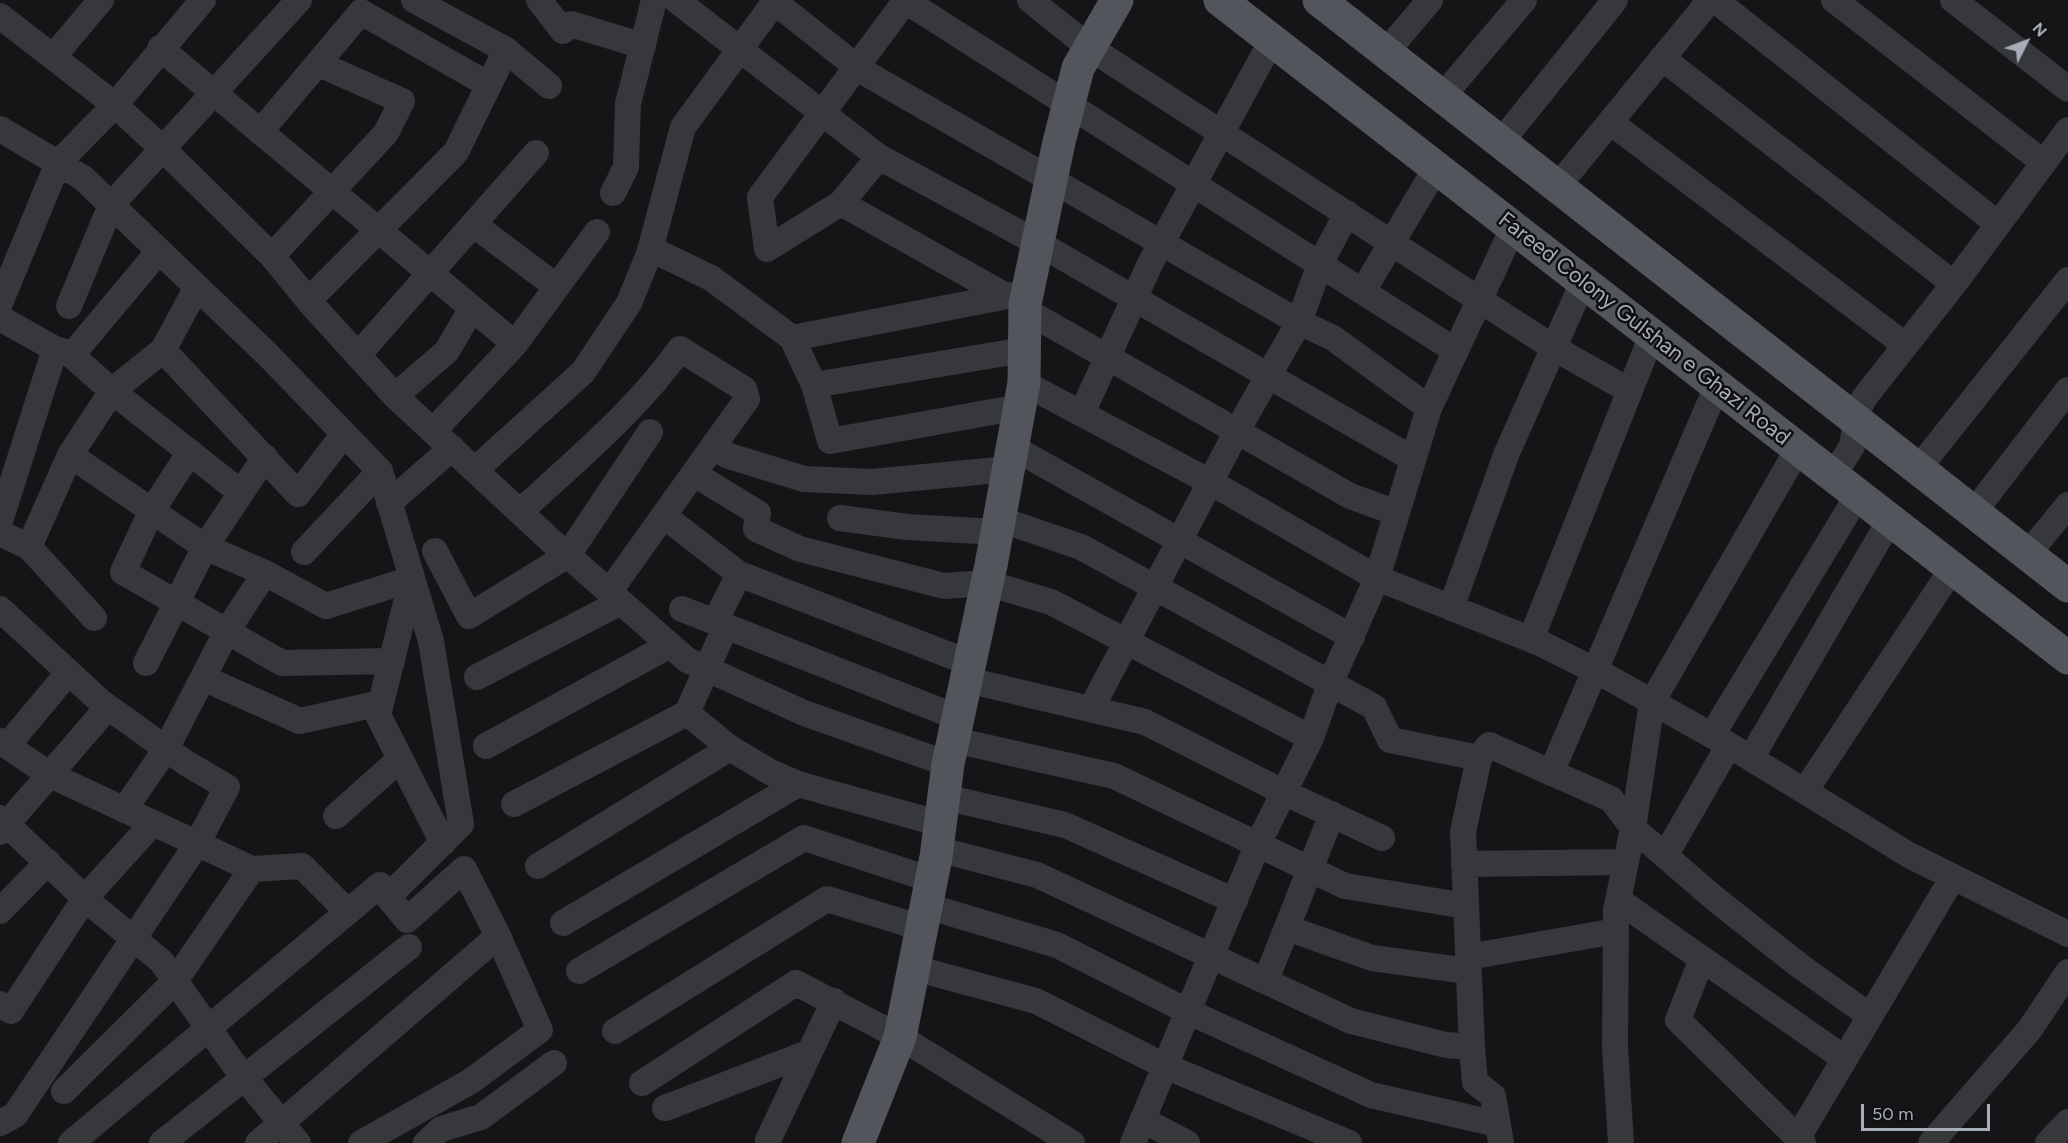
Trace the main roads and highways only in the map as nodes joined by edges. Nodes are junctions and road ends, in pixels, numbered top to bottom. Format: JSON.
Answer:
{"nodes":[{"id":1,"x":1117,"y":0,"type":"edge"},
{"id":2,"x":1220,"y":0,"type":"edge"},
{"id":3,"x":1323,"y":1,"type":"edge"},
{"id":4,"x":2068,"y":586,"type":"edge"},
{"id":5,"x":2068,"y":658,"type":"edge"},
{"id":6,"x":858,"y":1143,"type":"edge"}],
"edges":[{"from":1,"to":6,"type":"main road"},
{"from":2,"to":5,"type":"main road","name":"Fareed Colony Gulshan e Ghazi Road"},
{"from":3,"to":4,"type":"main road"}]}
